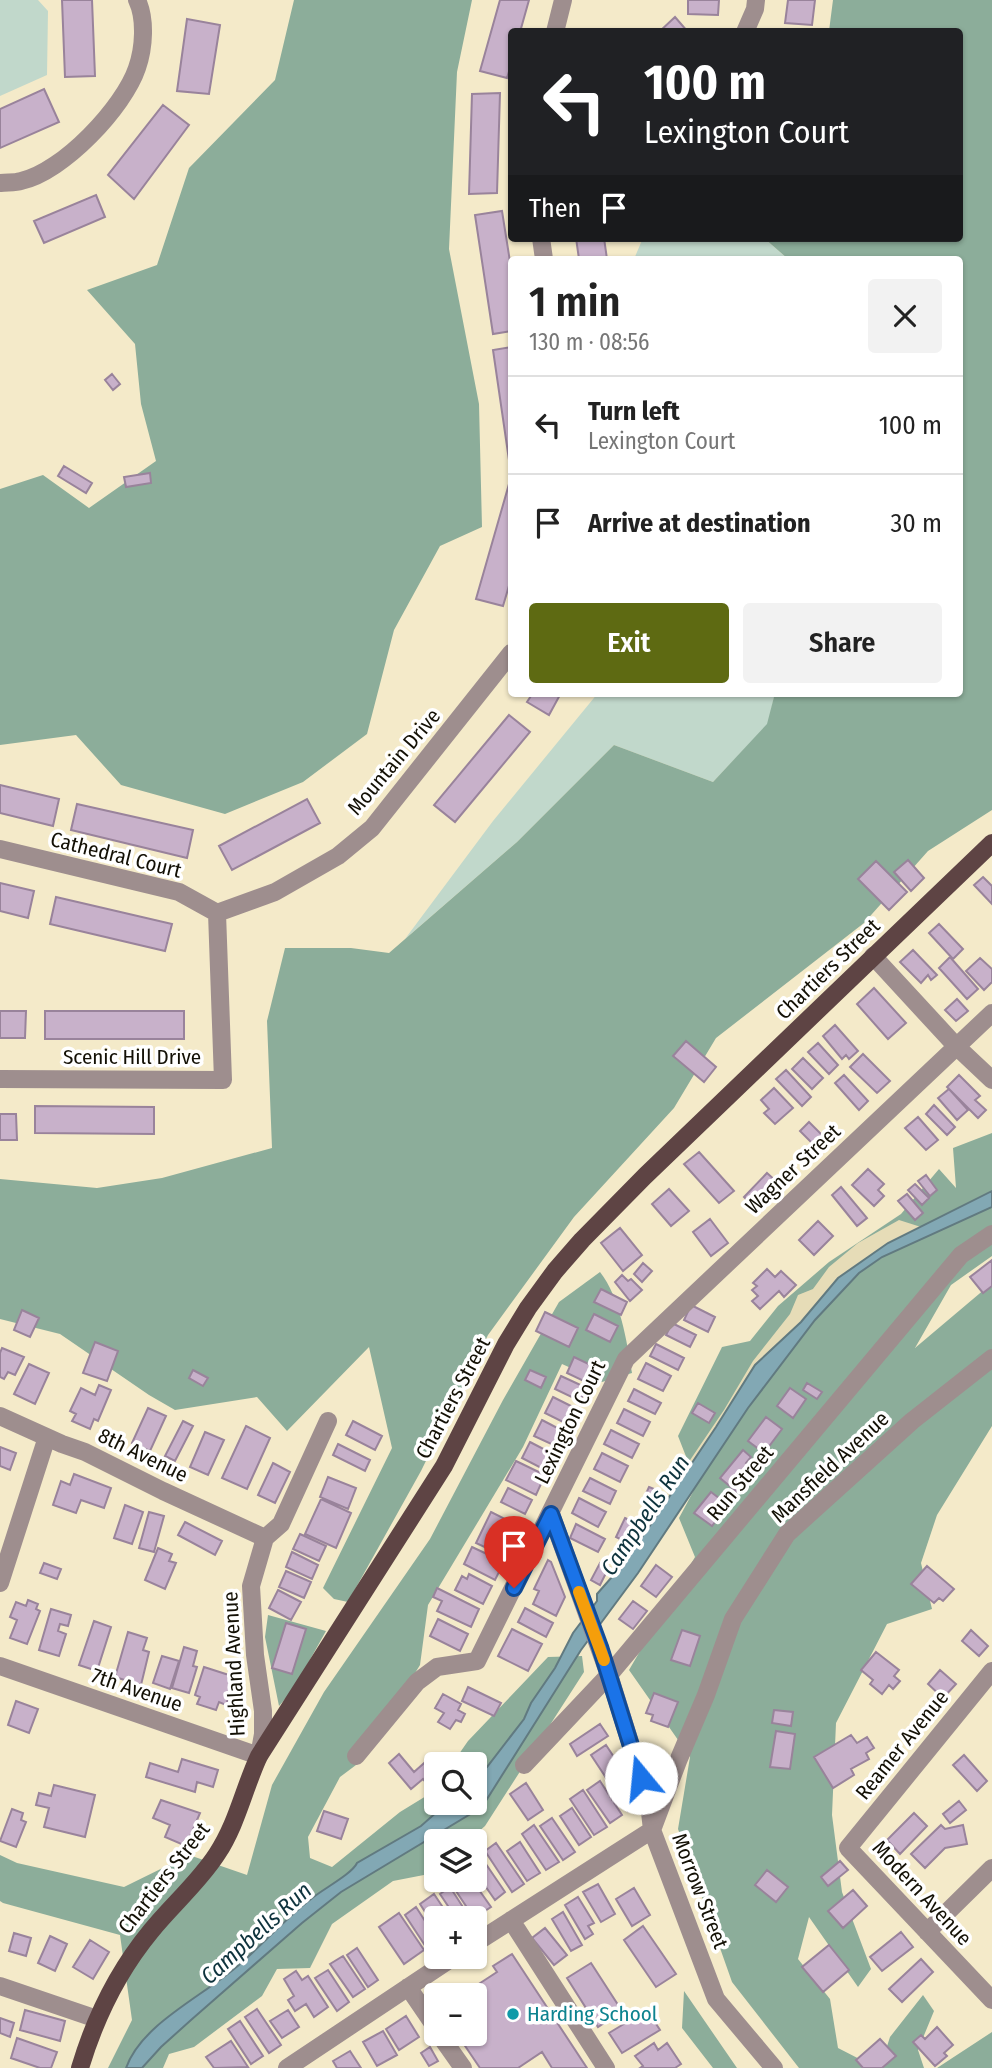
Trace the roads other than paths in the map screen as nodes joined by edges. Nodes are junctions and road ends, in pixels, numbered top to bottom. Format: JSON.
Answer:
{"nodes":[{"id":1,"x":137,"y":0,"type":"edge"},
{"id":2,"x":564,"y":0,"type":"edge"},
{"id":3,"x":756,"y":0,"type":"edge"},
{"id":4,"x":556,"y":28,"type":"edge"},
{"id":5,"x":747,"y":28,"type":"edge"},
{"id":6,"x":0,"y":183,"type":"edge"},
{"id":7,"x":508,"y":658,"type":"edge"},
{"id":8,"x":992,"y":843,"type":"edge"},
{"id":9,"x":0,"y":849,"type":"edge"},
{"id":10,"x":217,"y":913,"type":"junction"},
{"id":11,"x":873,"y":956,"type":"junction"},
{"id":12,"x":992,"y":1013,"type":"edge"},
{"id":13,"x":956,"y":1046,"type":"junction"},
{"id":14,"x":0,"y":1079,"type":"edge"},
{"id":15,"x":992,"y":1080,"type":"edge"},
{"id":16,"x":992,"y":1234,"type":"edge"},
{"id":17,"x":992,"y":1358,"type":"edge"},
{"id":18,"x":626,"y":1359,"type":"joint"},
{"id":19,"x":0,"y":1416,"type":"edge"},
{"id":20,"x":328,"y":1421,"type":"dead end"},
{"id":21,"x":47,"y":1437,"type":"junction"},
{"id":22,"x":551,"y":1514,"type":"junction"},
{"id":23,"x":265,"y":1538,"type":"junction"},
{"id":24,"x":0,"y":1583,"type":"edge"},
{"id":25,"x":0,"y":1666,"type":"edge"},
{"id":26,"x":992,"y":1671,"type":"edge"},
{"id":27,"x":609,"y":1675,"type":"junction"},
{"id":28,"x":259,"y":1756,"type":"junction"},
{"id":29,"x":356,"y":1756,"type":"dead end"},
{"id":30,"x":524,"y":1765,"type":"dead end"},
{"id":31,"x":652,"y":1830,"type":"junction"},
{"id":32,"x":848,"y":1848,"type":"joint"},
{"id":33,"x":992,"y":1868,"type":"edge"},
{"id":34,"x":511,"y":1920,"type":"junction"},
{"id":35,"x":927,"y":1932,"type":"junction"},
{"id":36,"x":487,"y":1936,"type":"edge"},
{"id":37,"x":435,"y":1969,"type":"edge"},
{"id":38,"x":0,"y":1986,"type":"edge"},
{"id":39,"x":408,"y":1987,"type":"junction"},
{"id":40,"x":992,"y":2000,"type":"edge"},
{"id":41,"x":424,"y":2010,"type":"edge"},
{"id":42,"x":97,"y":2019,"type":"junction"},
{"id":43,"x":447,"y":2046,"type":"edge"},
{"id":44,"x":313,"y":2061,"type":"edge"},
{"id":45,"x":80,"y":2068,"type":"edge"},
{"id":46,"x":287,"y":2068,"type":"edge"},
{"id":47,"x":463,"y":2068,"type":"edge"},
{"id":48,"x":606,"y":2068,"type":"edge"},
{"id":49,"x":774,"y":2068,"type":"edge"}],
"edges":[{"from":1,"to":6,"type":"street"},
{"from":2,"to":4,"type":"street"},
{"from":3,"to":5,"type":"street"},
{"from":7,"to":10,"type":"street","name":"Mountain Drive"},
{"from":8,"to":11,"type":"main road","name":"Chartiers Street"},
{"from":9,"to":10,"type":"street","name":"Cathedral Court"},
{"from":10,"to":14,"type":"street","name":"Scenic Hill Drive"},
{"from":11,"to":13,"type":"street"},
{"from":11,"to":28,"type":"main road","name":"Chartiers Street"},
{"from":12,"to":13,"type":"street","name":"Wagner Street"},
{"from":13,"to":15,"type":"street"},
{"from":13,"to":18,"type":"street","name":"Wagner Street"},
{"from":16,"to":27,"type":"street","name":"Run Street"},
{"from":17,"to":31,"type":"street","name":"Mansfield Avenue"},
{"from":18,"to":22,"type":"street","name":"Lexington Court"},
{"from":19,"to":21,"type":"street","name":"8th Avenue"},
{"from":20,"to":23,"type":"street","name":"Highland Avenue"},
{"from":21,"to":23,"type":"street","name":"8th Avenue"},
{"from":21,"to":24,"type":"street"},
{"from":22,"to":27,"type":"street","name":"Morrow Street"},
{"from":22,"to":29,"type":"street","name":"Lexington Court"},
{"from":23,"to":28,"type":"street","name":"Highland Avenue"},
{"from":25,"to":28,"type":"street","name":"7th Avenue"},
{"from":26,"to":32,"type":"street","name":"Reamer Avenue"},
{"from":27,"to":30,"type":"street","name":"Run Street"},
{"from":27,"to":31,"type":"street","name":"Morrow Street"},
{"from":28,"to":42,"type":"main road","name":"Chartiers Street"},
{"from":31,"to":34,"type":"street"},
{"from":31,"to":49,"type":"street","name":"Morrow Street"},
{"from":32,"to":35,"type":"street","name":"Modern Avenue"},
{"from":33,"to":35,"type":"street"},
{"from":34,"to":36,"type":"street"},
{"from":34,"to":48,"type":"street"},
{"from":35,"to":40,"type":"street","name":"Modern Avenue"},
{"from":37,"to":39,"type":"street"},
{"from":38,"to":42,"type":"street"},
{"from":39,"to":41,"type":"street"},
{"from":39,"to":44,"type":"street"},
{"from":42,"to":45,"type":"main road","name":"Chartiers Street"},
{"from":43,"to":47,"type":"street"},
{"from":44,"to":46,"type":"street"}]}
